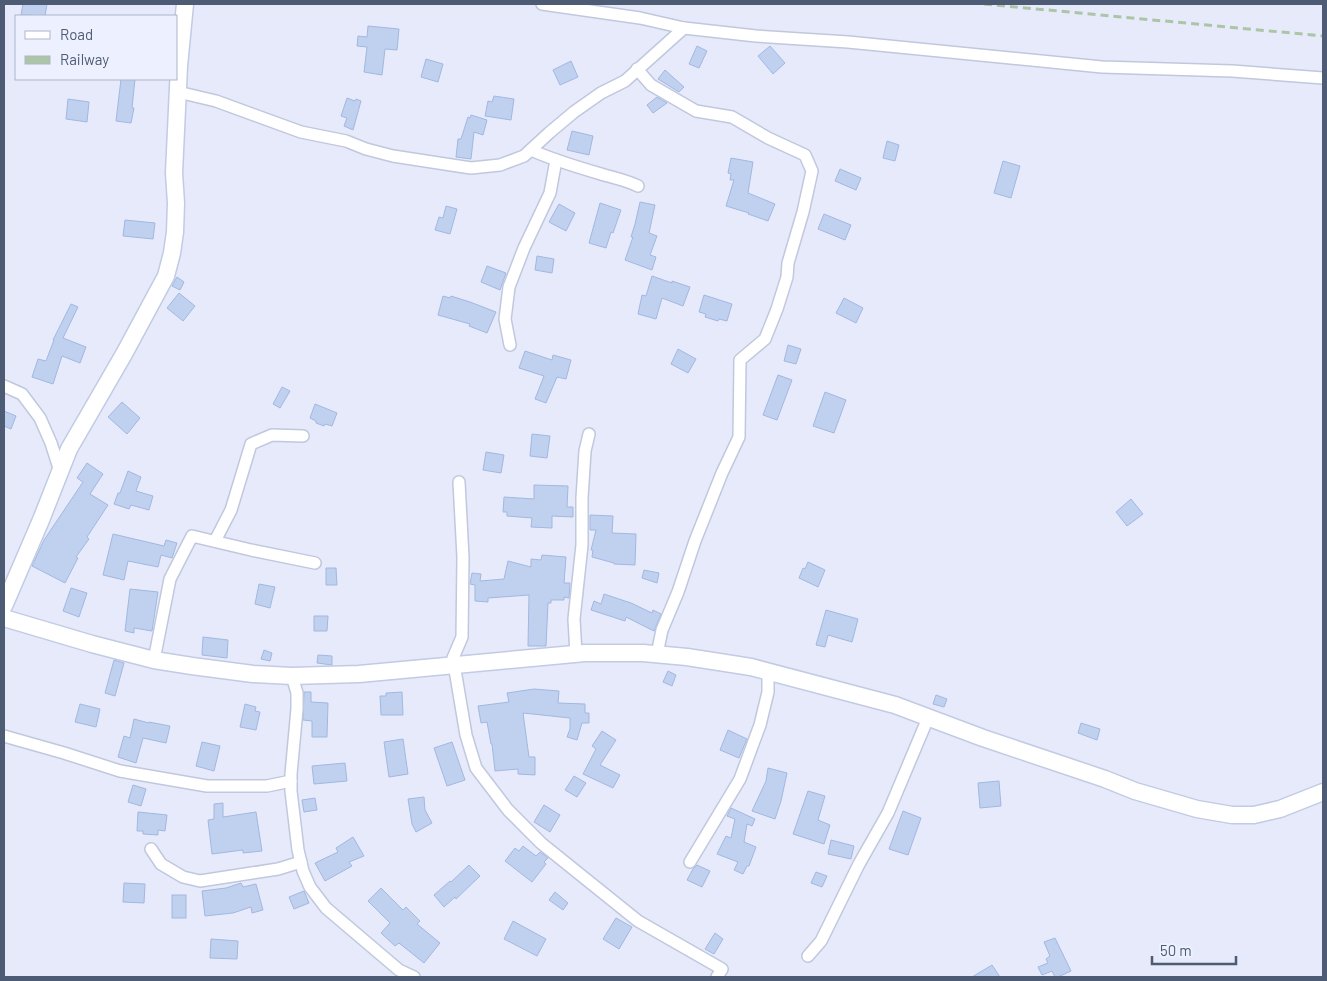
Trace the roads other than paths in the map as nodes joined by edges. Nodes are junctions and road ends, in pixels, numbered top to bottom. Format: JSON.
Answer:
{"nodes":[{"id":1,"x":185,"y":4,"type":"edge"},
{"id":2,"x":542,"y":4,"type":"edge"},
{"id":3,"x":684,"y":28,"type":"junction"},
{"id":4,"x":637,"y":69,"type":"junction"},
{"id":5,"x":1323,"y":78,"type":"edge"},
{"id":6,"x":178,"y":92,"type":"junction"},
{"id":7,"x":531,"y":150,"type":"junction"},
{"id":8,"x":556,"y":160,"type":"junction"},
{"id":9,"x":638,"y":186,"type":"dead end"},
{"id":10,"x":510,"y":345,"type":"dead end"},
{"id":11,"x":4,"y":386,"type":"edge"},
{"id":12,"x":589,"y":434,"type":"dead end"},
{"id":13,"x":303,"y":436,"type":"dead end"},
{"id":14,"x":60,"y":471,"type":"junction"},
{"id":15,"x":459,"y":482,"type":"dead end"},
{"id":16,"x":215,"y":541,"type":"junction"},
{"id":17,"x":314,"y":563,"type":"dead end"},
{"id":18,"x":4,"y":606,"type":"edge"},
{"id":19,"x":4,"y":618,"type":"edge"},
{"id":20,"x":576,"y":654,"type":"junction"},
{"id":21,"x":657,"y":654,"type":"junction"},
{"id":22,"x":154,"y":660,"type":"junction"},
{"id":23,"x":455,"y":665,"type":"junction"},
{"id":24,"x":768,"y":671,"type":"junction"},
{"id":25,"x":292,"y":676,"type":"junction"},
{"id":26,"x":928,"y":718,"type":"junction"},
{"id":27,"x":4,"y":736,"type":"edge"},
{"id":28,"x":291,"y":780,"type":"junction"},
{"id":29,"x":1323,"y":792,"type":"edge"},
{"id":30,"x":151,"y":848,"type":"dead end"},
{"id":31,"x":301,"y":862,"type":"junction"},
{"id":32,"x":690,"y":862,"type":"dead end"},
{"id":33,"x":808,"y":956,"type":"dead end"},
{"id":34,"x":414,"y":977,"type":"edge"},
{"id":35,"x":717,"y":977,"type":"edge"}],
"edges":[{"from":1,"to":6,"type":"street"},
{"from":2,"to":3,"type":"street"},
{"from":3,"to":4,"type":"street"},
{"from":3,"to":5,"type":"street"},
{"from":4,"to":7,"type":"street"},
{"from":4,"to":21,"type":"street"},
{"from":6,"to":7,"type":"street"},
{"from":6,"to":14,"type":"street"},
{"from":7,"to":8,"type":"street"},
{"from":8,"to":9,"type":"street"},
{"from":8,"to":10,"type":"street"},
{"from":11,"to":14,"type":"street"},
{"from":12,"to":20,"type":"street"},
{"from":13,"to":16,"type":"street"},
{"from":14,"to":18,"type":"street"},
{"from":15,"to":23,"type":"street"},
{"from":16,"to":17,"type":"street"},
{"from":16,"to":22,"type":"street"},
{"from":19,"to":22,"type":"street"},
{"from":20,"to":21,"type":"street"},
{"from":20,"to":23,"type":"street"},
{"from":21,"to":24,"type":"street"},
{"from":22,"to":25,"type":"street"},
{"from":23,"to":25,"type":"street"},
{"from":23,"to":35,"type":"street"},
{"from":24,"to":26,"type":"street"},
{"from":24,"to":32,"type":"street"},
{"from":25,"to":28,"type":"street"},
{"from":26,"to":29,"type":"street"},
{"from":26,"to":33,"type":"street"},
{"from":27,"to":28,"type":"street"},
{"from":28,"to":31,"type":"street"},
{"from":30,"to":31,"type":"street"},
{"from":31,"to":34,"type":"street"}]}
